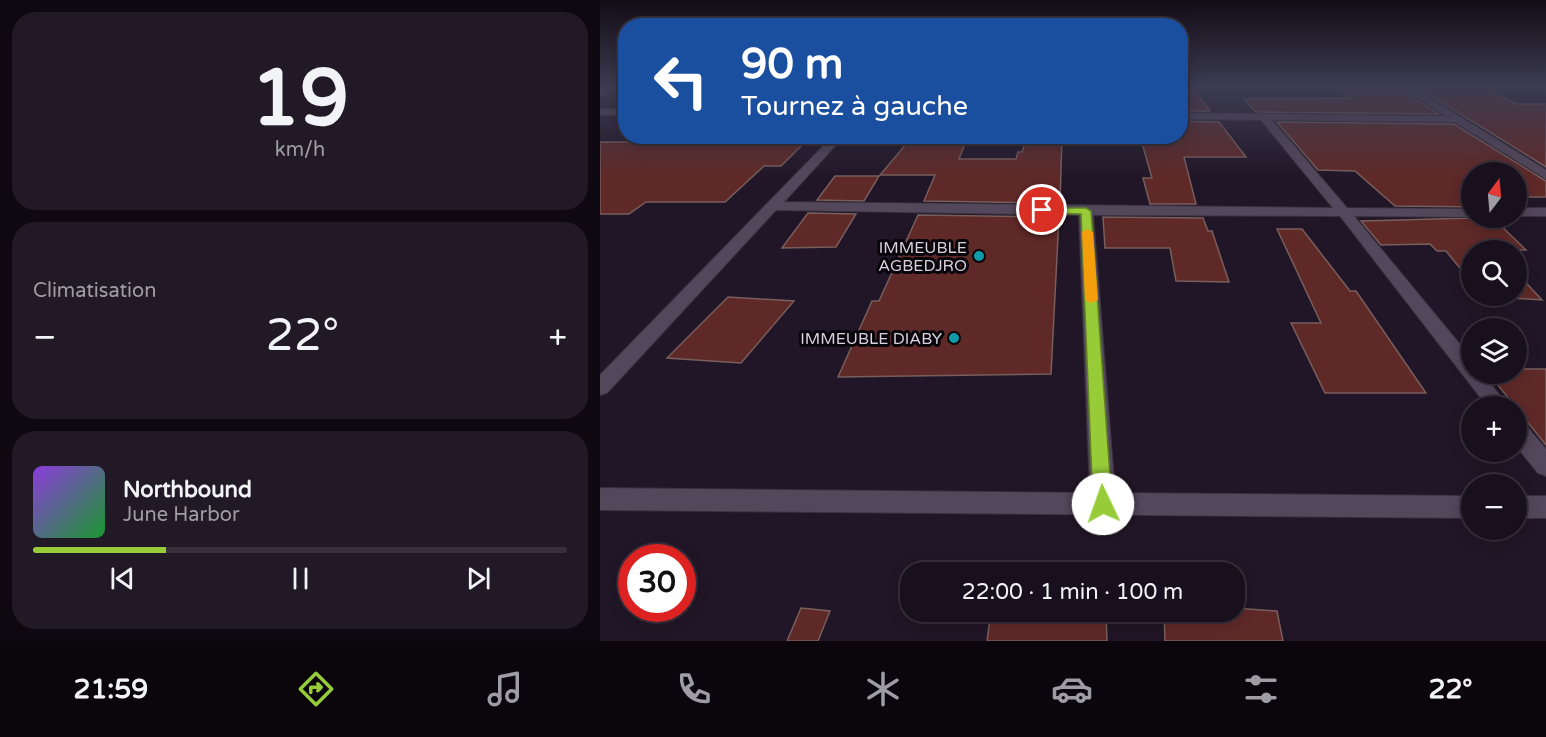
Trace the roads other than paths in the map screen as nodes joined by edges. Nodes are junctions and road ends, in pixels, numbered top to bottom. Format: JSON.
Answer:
{"nodes":[{"id":1,"x":1264,"y":117,"type":"edge"},
{"id":2,"x":1351,"y":117,"type":"edge"},
{"id":3,"x":1455,"y":118,"type":"joint"},
{"id":4,"x":832,"y":144,"type":"edge"},
{"id":5,"x":1546,"y":175,"type":"edge"},
{"id":6,"x":774,"y":206,"type":"junction"},
{"id":7,"x":1086,"y":211,"type":"junction"},
{"id":8,"x":1527,"y":212,"type":"edge"},
{"id":9,"x":1546,"y":212,"type":"edge"},
{"id":10,"x":1344,"y":213,"type":"junction"},
{"id":11,"x":1461,"y":213,"type":"edge"},
{"id":12,"x":1461,"y":359,"type":"edge"},
{"id":13,"x":1481,"y":384,"type":"edge"},
{"id":14,"x":600,"y":387,"type":"edge"},
{"id":15,"x":1490,"y":396,"type":"edge"},
{"id":16,"x":1527,"y":443,"type":"edge"},
{"id":17,"x":1546,"y":466,"type":"edge"},
{"id":18,"x":600,"y":499,"type":"edge"},
{"id":19,"x":1103,"y":504,"type":"junction"},
{"id":20,"x":1461,"y":507,"type":"edge"},
{"id":21,"x":1527,"y":507,"type":"edge"},
{"id":22,"x":1546,"y":507,"type":"edge"}],
"edges":[{"from":1,"to":10,"type":"street"},
{"from":2,"to":3,"type":"street"},
{"from":3,"to":5,"type":"street"},
{"from":4,"to":6,"type":"street"},
{"from":6,"to":7,"type":"street"},
{"from":6,"to":14,"type":"street"},
{"from":7,"to":10,"type":"street"},
{"from":7,"to":19,"type":"street"},
{"from":8,"to":9,"type":"street"},
{"from":10,"to":11,"type":"street"},
{"from":10,"to":12,"type":"street"},
{"from":13,"to":15,"type":"street"},
{"from":16,"to":17,"type":"street"},
{"from":18,"to":19,"type":"street"},
{"from":19,"to":20,"type":"street"},
{"from":21,"to":22,"type":"street"}]}
